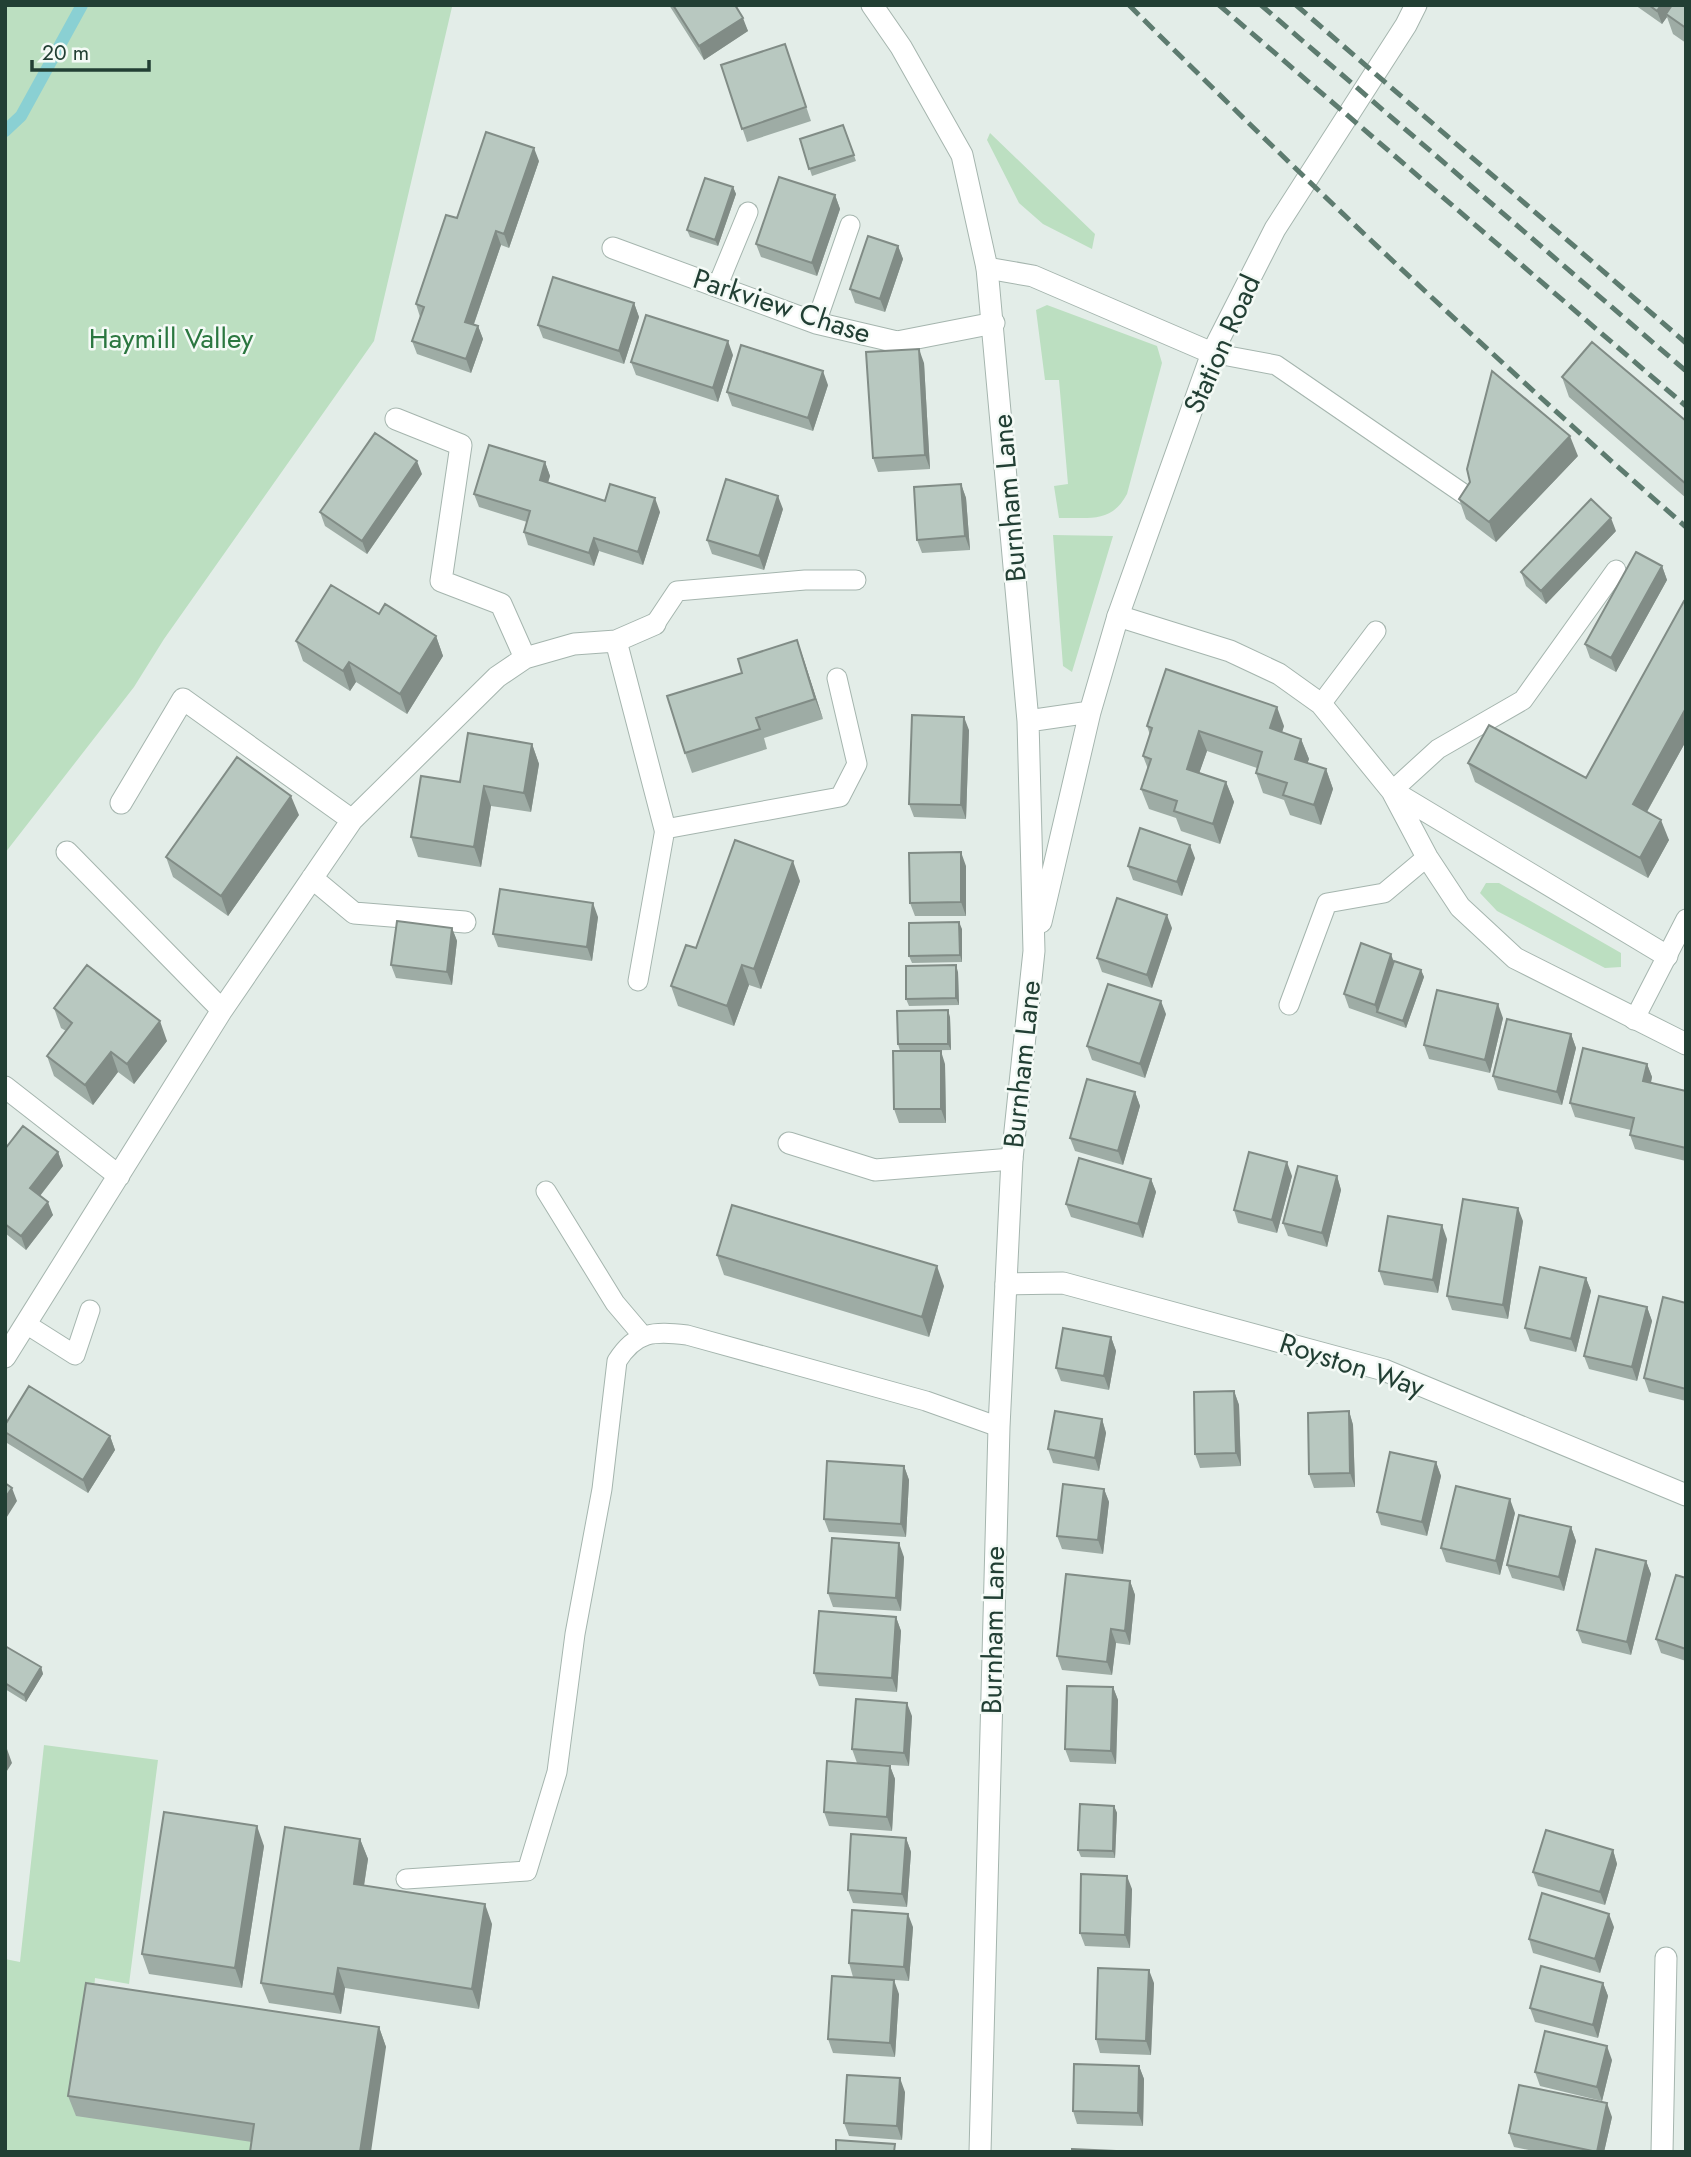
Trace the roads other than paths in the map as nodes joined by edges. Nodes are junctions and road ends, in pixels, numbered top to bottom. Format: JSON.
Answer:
{"nodes":[{"id":1,"x":872,"y":5,"type":"edge"},
{"id":2,"x":1416,"y":5,"type":"edge"},
{"id":3,"x":748,"y":212,"type":"dead end"},
{"id":4,"x":850,"y":225,"type":"dead end"},
{"id":5,"x":613,"y":248,"type":"dead end"},
{"id":6,"x":987,"y":268,"type":"junction"},
{"id":7,"x":717,"y":287,"type":"junction"},
{"id":8,"x":816,"y":323,"type":"junction"},
{"id":9,"x":994,"y":323,"type":"junction"},
{"id":10,"x":1212,"y":353,"type":"junction"},
{"id":11,"x":396,"y":419,"type":"dead end"},
{"id":12,"x":1482,"y":476,"type":"edge"},
{"id":13,"x":1616,"y":570,"type":"dead end"},
{"id":14,"x":856,"y":580,"type":"dead end"},
{"id":15,"x":1118,"y":616,"type":"junction"},
{"id":16,"x":655,"y":624,"type":"joint"},
{"id":17,"x":1376,"y":631,"type":"dead end"},
{"id":18,"x":616,"y":641,"type":"junction"},
{"id":19,"x":525,"y":658,"type":"junction"},
{"id":20,"x":838,"y":678,"type":"dead end"},
{"id":21,"x":1321,"y":704,"type":"junction"},
{"id":22,"x":1090,"y":712,"type":"junction"},
{"id":23,"x":1028,"y":720,"type":"junction"},
{"id":24,"x":1392,"y":791,"type":"junction"},
{"id":25,"x":121,"y":803,"type":"dead end"},
{"id":26,"x":352,"y":820,"type":"junction"},
{"id":27,"x":665,"y":829,"type":"junction"},
{"id":28,"x":67,"y":852,"type":"dead end"},
{"id":29,"x":1427,"y":857,"type":"junction"},
{"id":30,"x":312,"y":878,"type":"junction"},
{"id":31,"x":1686,"y":919,"type":"edge"},
{"id":32,"x":465,"y":922,"type":"dead end"},
{"id":33,"x":1034,"y":951,"type":"junction"},
{"id":34,"x":1667,"y":956,"type":"junction"},
{"id":35,"x":638,"y":981,"type":"dead end"},
{"id":36,"x":1289,"y":1005,"type":"dead end"},
{"id":37,"x":222,"y":1010,"type":"junction"},
{"id":38,"x":1634,"y":1020,"type":"junction"},
{"id":39,"x":1686,"y":1044,"type":"edge"},
{"id":40,"x":5,"y":1087,"type":"edge"},
{"id":41,"x":789,"y":1143,"type":"dead end"},
{"id":42,"x":1012,"y":1159,"type":"junction"},
{"id":43,"x":119,"y":1176,"type":"junction"},
{"id":44,"x":546,"y":1191,"type":"dead end"},
{"id":45,"x":1006,"y":1284,"type":"junction"},
{"id":46,"x":90,"y":1310,"type":"dead end"},
{"id":47,"x":26,"y":1324,"type":"junction"},
{"id":48,"x":643,"y":1336,"type":"junction"},
{"id":49,"x":5,"y":1357,"type":"edge"},
{"id":50,"x":999,"y":1427,"type":"junction"},
{"id":51,"x":1686,"y":1495,"type":"edge"},
{"id":52,"x":406,"y":1878,"type":"dead end"},
{"id":53,"x":1666,"y":1958,"type":"dead end"},
{"id":54,"x":980,"y":2152,"type":"edge"},
{"id":55,"x":1662,"y":2152,"type":"edge"}],
"edges":[{"from":1,"to":6,"type":"street","name":"Burnham Lane"},
{"from":2,"to":10,"type":"street","name":"Station Road"},
{"from":3,"to":7,"type":"lane"},
{"from":4,"to":8,"type":"lane"},
{"from":5,"to":7,"type":"street","name":"Parkview Chase"},
{"from":6,"to":9,"type":"street","name":"Burnham Lane"},
{"from":6,"to":10,"type":"street"},
{"from":7,"to":8,"type":"street","name":"Parkview Chase"},
{"from":8,"to":9,"type":"street","name":"Parkview Chase"},
{"from":9,"to":23,"type":"street","name":"Burnham Lane"},
{"from":10,"to":12,"type":"lane"},
{"from":10,"to":15,"type":"street","name":"Station Road"},
{"from":11,"to":19,"type":"street"},
{"from":13,"to":24,"type":"lane"},
{"from":14,"to":16,"type":"lane"},
{"from":15,"to":21,"type":"street"},
{"from":15,"to":22,"type":"street","name":"Station Road"},
{"from":16,"to":18,"type":"street"},
{"from":17,"to":21,"type":"lane"},
{"from":18,"to":19,"type":"street"},
{"from":18,"to":27,"type":"street"},
{"from":19,"to":26,"type":"street"},
{"from":20,"to":27,"type":"lane"},
{"from":21,"to":24,"type":"street"},
{"from":22,"to":23,"type":"street"},
{"from":22,"to":33,"type":"street","name":"Station Road"},
{"from":23,"to":33,"type":"street","name":"Burnham Lane"},
{"from":24,"to":29,"type":"street"},
{"from":24,"to":34,"type":"street"},
{"from":25,"to":26,"type":"street"},
{"from":26,"to":30,"type":"street"},
{"from":27,"to":35,"type":"lane"},
{"from":28,"to":37,"type":"street"},
{"from":29,"to":36,"type":"lane"},
{"from":29,"to":38,"type":"street"},
{"from":30,"to":32,"type":"street"},
{"from":30,"to":37,"type":"street"},
{"from":31,"to":34,"type":"lane"},
{"from":33,"to":42,"type":"street","name":"Burnham Lane"},
{"from":34,"to":38,"type":"lane"},
{"from":37,"to":43,"type":"street"},
{"from":38,"to":39,"type":"street"},
{"from":40,"to":43,"type":"street"},
{"from":41,"to":42,"type":"street"},
{"from":42,"to":45,"type":"street","name":"Burnham Lane"},
{"from":43,"to":47,"type":"street"},
{"from":44,"to":48,"type":"lane"},
{"from":45,"to":50,"type":"street","name":"Burnham Lane"},
{"from":45,"to":51,"type":"street","name":"Royston Way"},
{"from":46,"to":47,"type":"lane"},
{"from":47,"to":49,"type":"street"},
{"from":48,"to":50,"type":"lane"},
{"from":48,"to":52,"type":"lane"},
{"from":50,"to":54,"type":"street","name":"Burnham Lane"},
{"from":53,"to":55,"type":"street"}]}
